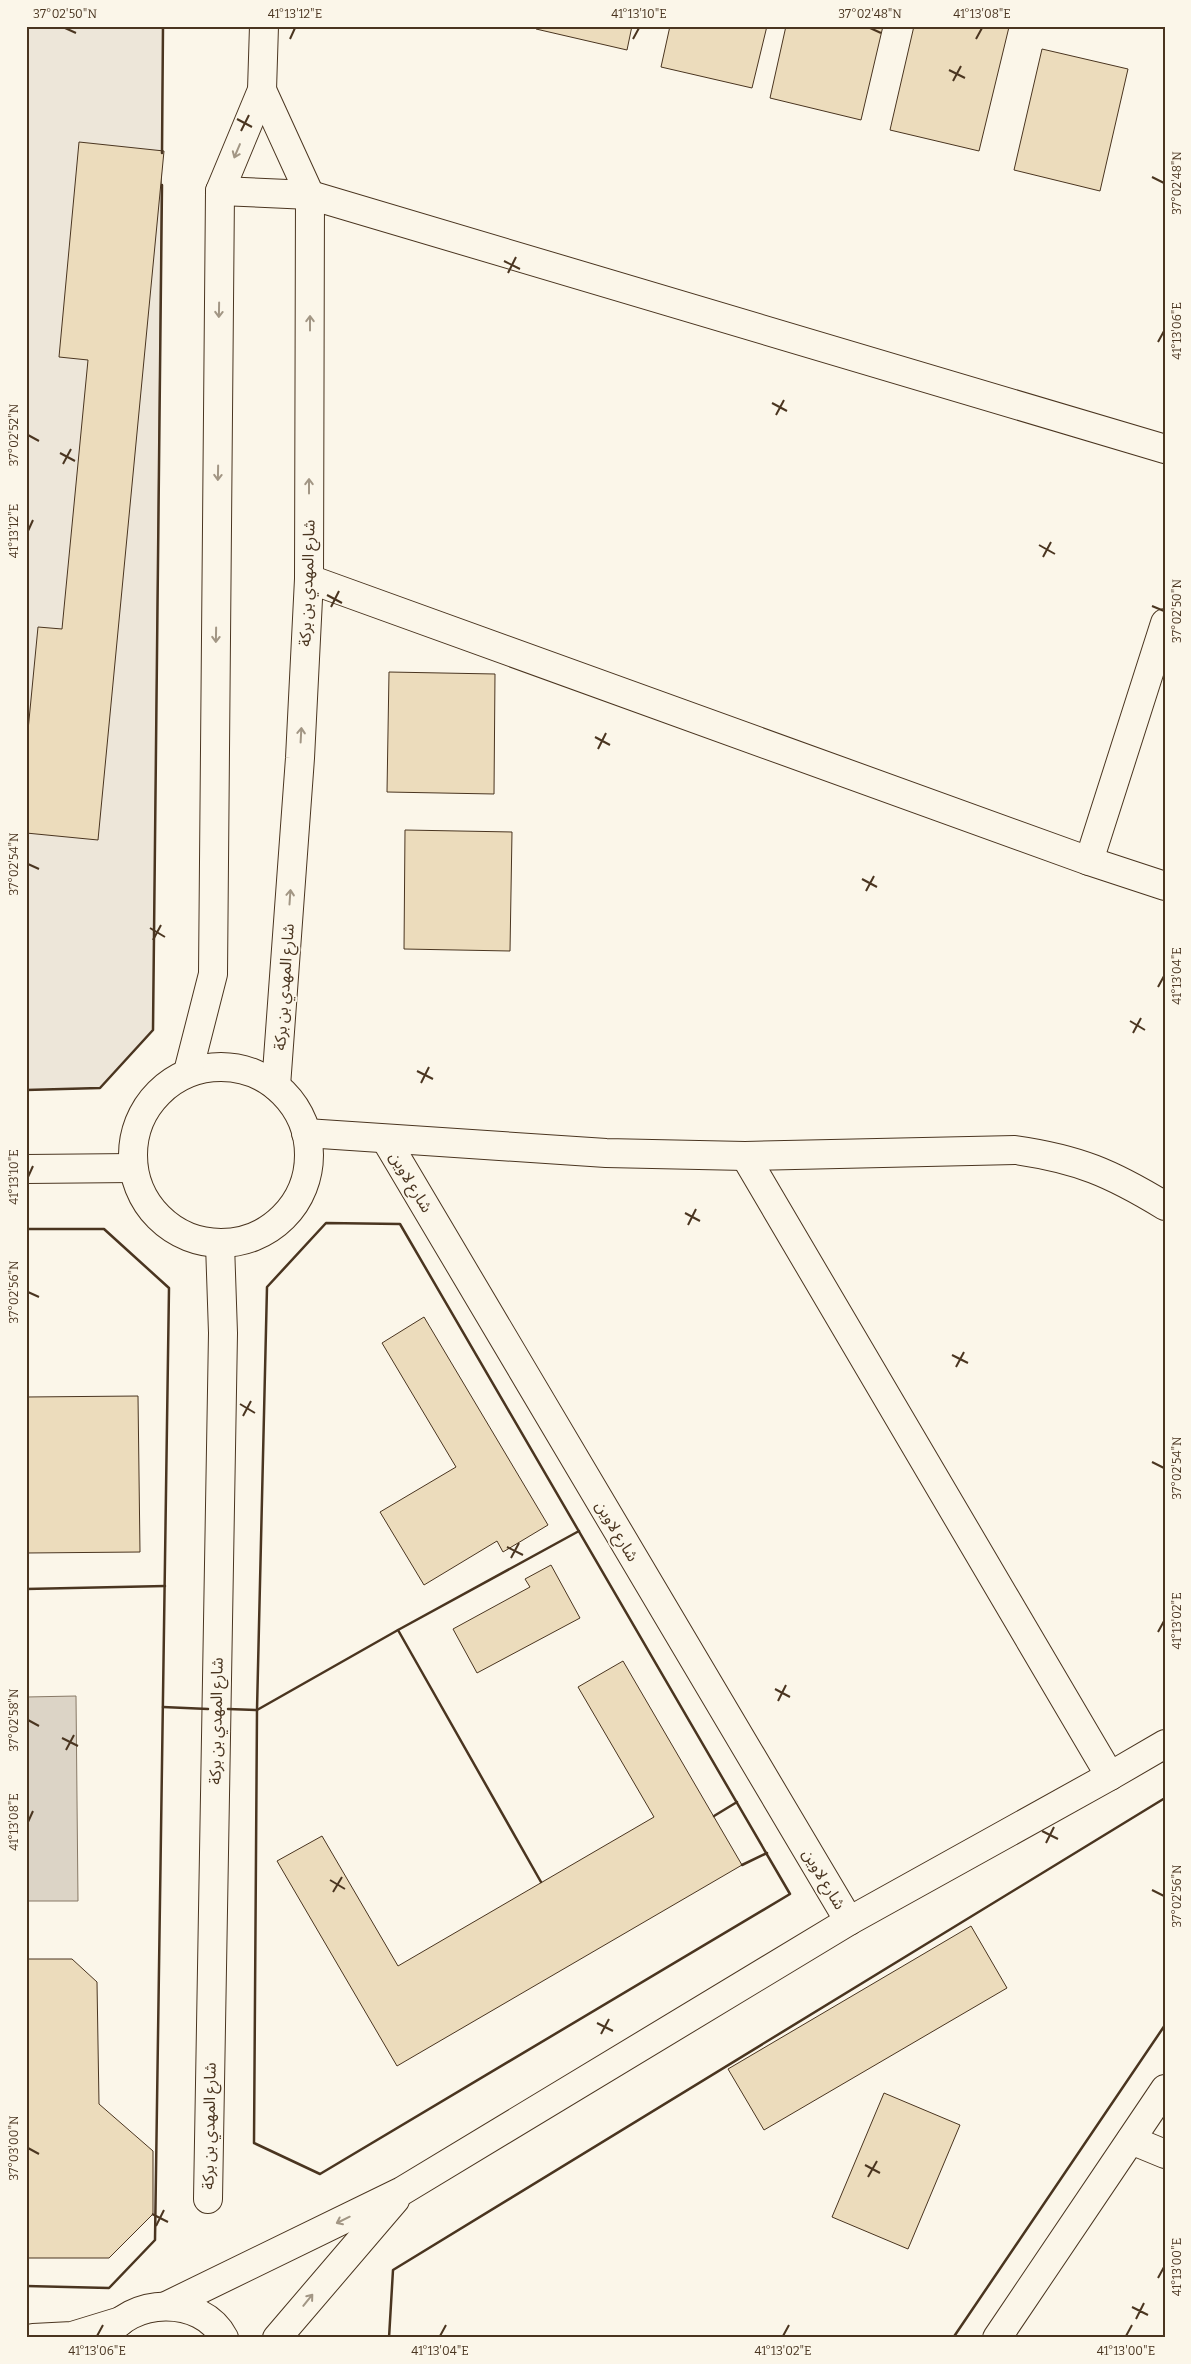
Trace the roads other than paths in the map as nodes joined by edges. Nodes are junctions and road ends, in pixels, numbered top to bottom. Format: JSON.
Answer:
{"nodes":[{"id":1,"x":264,"y":26,"type":"edge"},
{"id":2,"x":262,"y":90,"type":"junction"},
{"id":3,"x":220,"y":191,"type":"junction"},
{"id":4,"x":310,"y":196,"type":"junction"},
{"id":5,"x":1165,"y":449,"type":"edge"},
{"id":6,"x":308,"y":579,"type":"junction"},
{"id":7,"x":1165,"y":623,"type":"edge"},
{"id":8,"x":1089,"y":861,"type":"junction"},
{"id":9,"x":1165,"y":886,"type":"edge"},
{"id":10,"x":188,"y":1072,"type":"junction"},
{"id":11,"x":276,"y":1086,"type":"junction"},
{"id":12,"x":306,"y":1133,"type":"junction"},
{"id":13,"x":386,"y":1140,"type":"junction"},
{"id":14,"x":746,"y":1156,"type":"junction"},
{"id":15,"x":133,"y":1168,"type":"junction"},
{"id":16,"x":26,"y":1169,"type":"edge"},
{"id":17,"x":1165,"y":1206,"type":"edge"},
{"id":18,"x":220,"y":1244,"type":"junction"},
{"id":19,"x":1165,"y":1744,"type":"edge"},
{"id":20,"x":1110,"y":1776,"type":"junction"},
{"id":21,"x":849,"y":1921,"type":"junction"},
{"id":22,"x":1165,"y":2088,"type":"edge"},
{"id":23,"x":1131,"y":2140,"type":"junction"},
{"id":24,"x":1165,"y":2154,"type":"edge"},
{"id":25,"x":402,"y":2191,"type":"junction"},
{"id":26,"x":208,"y":2199,"type":"dead end"},
{"id":27,"x":166,"y":2306,"type":"junction"},
{"id":28,"x":113,"y":2330,"type":"edge"},
{"id":29,"x":34,"y":2338,"type":"edge"},
{"id":30,"x":224,"y":2338,"type":"edge"},
{"id":31,"x":277,"y":2338,"type":"edge"},
{"id":32,"x":997,"y":2338,"type":"edge"}],
"edges":[{"from":1,"to":2,"type":"main road","name":"شارع المهدي بن بركة"},
{"from":2,"to":3,"type":"main road","name":"شارع المهدي بن بركة","one_way":true},
{"from":2,"to":4,"type":"main road","name":"شارع المهدي بن بركة"},
{"from":3,"to":4,"type":"main road"},
{"from":3,"to":10,"type":"main road","name":"شارع المهدي بن بركة","one_way":true},
{"from":4,"to":5,"type":"main road"},
{"from":6,"to":4,"type":"main road","name":"شارع المهدي بن بركة","one_way":true},
{"from":6,"to":8,"type":"main road"},
{"from":11,"to":6,"type":"main road","name":"شارع المهدي بن بركة","one_way":true},
{"from":7,"to":8,"type":"main road"},
{"from":8,"to":9,"type":"main road"},
{"from":10,"to":11,"type":"main road"},
{"from":10,"to":15,"type":"main road"},
{"from":11,"to":12,"type":"main road"},
{"from":12,"to":13,"type":"main road"},
{"from":12,"to":18,"type":"main road"},
{"from":13,"to":14,"type":"main road"},
{"from":13,"to":21,"type":"main road","name":"شارع لاوين"},
{"from":14,"to":17,"type":"main road"},
{"from":14,"to":20,"type":"main road"},
{"from":15,"to":16,"type":"main road"},
{"from":15,"to":18,"type":"main road"},
{"from":18,"to":26,"type":"main road","name":"شارع المهدي بن بركة"},
{"from":19,"to":20,"type":"main road"},
{"from":20,"to":21,"type":"main road"},
{"from":21,"to":25,"type":"main road"},
{"from":22,"to":23,"type":"main road"},
{"from":23,"to":24,"type":"main road"},
{"from":23,"to":32,"type":"main road"},
{"from":25,"to":27,"type":"main road","one_way":true},
{"from":31,"to":25,"type":"main road","one_way":true},
{"from":27,"to":28,"type":"main road"},
{"from":27,"to":30,"type":"main road"},
{"from":28,"to":29,"type":"main road"}]}
